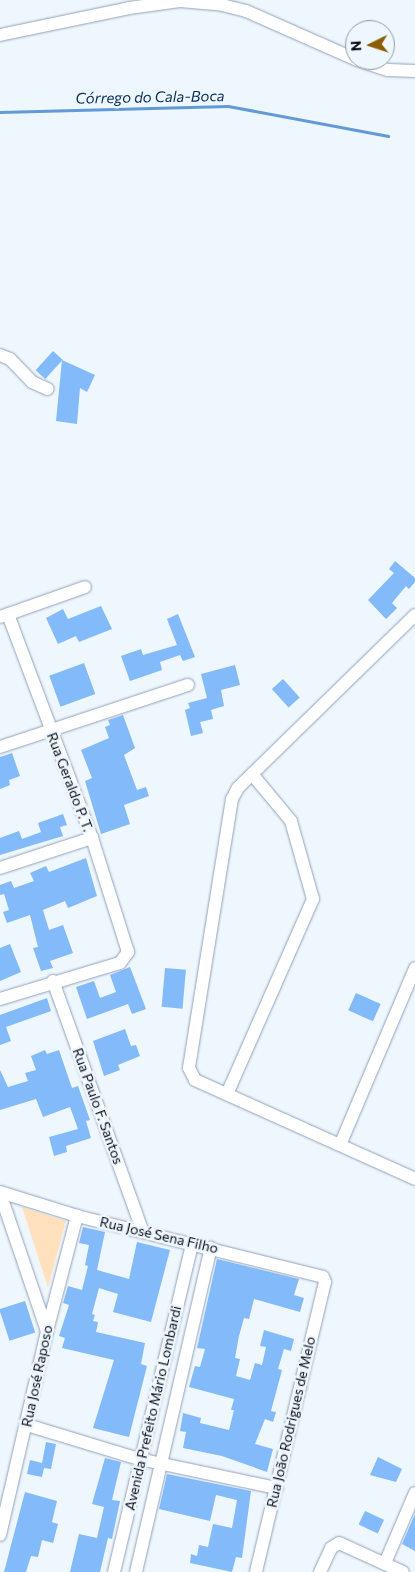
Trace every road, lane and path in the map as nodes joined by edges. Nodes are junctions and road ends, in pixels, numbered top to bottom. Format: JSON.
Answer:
{"nodes":[{"id":1,"x":0,"y":35,"type":"edge"},
{"id":2,"x":345,"y":55,"type":"edge"},
{"id":3,"x":388,"y":70,"type":"edge"},
{"id":4,"x":415,"y":71,"type":"edge"},
{"id":5,"x":0,"y":356,"type":"edge"},
{"id":6,"x":48,"y":389,"type":"dead end"},
{"id":7,"x":85,"y":587,"type":"dead end"},
{"id":8,"x":4,"y":615,"type":"edge"},
{"id":9,"x":415,"y":615,"type":"edge"},
{"id":10,"x":188,"y":685,"type":"dead end"},
{"id":11,"x":50,"y":729,"type":"junction"},
{"id":12,"x":0,"y":746,"type":"edge"},
{"id":13,"x":252,"y":774,"type":"junction"},
{"id":14,"x":92,"y":838,"type":"junction"},
{"id":15,"x":0,"y":868,"type":"edge"},
{"id":16,"x":415,"y":968,"type":"edge"},
{"id":17,"x":54,"y":981,"type":"junction"},
{"id":18,"x":0,"y":999,"type":"edge"},
{"id":19,"x":226,"y":1094,"type":"junction"},
{"id":20,"x":340,"y":1145,"type":"junction"},
{"id":21,"x":415,"y":1179,"type":"edge"},
{"id":22,"x":0,"y":1192,"type":"edge"},
{"id":23,"x":77,"y":1216,"type":"junction"},
{"id":24,"x":142,"y":1230,"type":"junction"},
{"id":25,"x":192,"y":1244,"type":"junction"},
{"id":26,"x":211,"y":1248,"type":"junction"},
{"id":27,"x":319,"y":1274,"type":"joint"},
{"id":28,"x":47,"y":1330,"type":"junction"},
{"id":29,"x":27,"y":1424,"type":"junction"},
{"id":30,"x":139,"y":1459,"type":"junction"},
{"id":31,"x":161,"y":1463,"type":"junction"},
{"id":32,"x":277,"y":1488,"type":"junction"},
{"id":33,"x":415,"y":1493,"type":"edge"},
{"id":34,"x":0,"y":1535,"type":"edge"},
{"id":35,"x":385,"y":1563,"type":"junction"},
{"id":36,"x":114,"y":1572,"type":"edge"},
{"id":37,"x":136,"y":1572,"type":"edge"},
{"id":38,"x":256,"y":1572,"type":"edge"},
{"id":39,"x":320,"y":1572,"type":"edge"},
{"id":40,"x":403,"y":1572,"type":"edge"}],
"edges":[{"from":1,"to":2,"type":"street"},
{"from":3,"to":4,"type":"street"},
{"from":5,"to":6,"type":"street"},
{"from":7,"to":8,"type":"street"},
{"from":8,"to":11,"type":"street","name":"Rua Geraldo P. T."},
{"from":9,"to":13,"type":"street"},
{"from":10,"to":11,"type":"street"},
{"from":11,"to":12,"type":"street"},
{"from":11,"to":14,"type":"street","name":"Rua Geraldo P. T."},
{"from":13,"to":19,"type":"street"},
{"from":13,"to":19,"type":"street"},
{"from":14,"to":15,"type":"street"},
{"from":14,"to":17,"type":"street","name":"Rua Geraldo P. T."},
{"from":16,"to":20,"type":"street"},
{"from":17,"to":18,"type":"street"},
{"from":17,"to":24,"type":"street","name":"Rua Paulo F. Santos"},
{"from":19,"to":20,"type":"street"},
{"from":20,"to":21,"type":"street"},
{"from":22,"to":23,"type":"street","name":"Rua José Sena Filho"},
{"from":22,"to":28,"type":"street"},
{"from":23,"to":24,"type":"street","name":"Rua José Sena Filho"},
{"from":23,"to":28,"type":"street","name":"Rua José Raposo"},
{"from":24,"to":25,"type":"street","name":"Rua José Sena Filho"},
{"from":25,"to":26,"type":"street","name":"Rua José Sena Filho"},
{"from":25,"to":30,"type":"street","name":"Avenida Prefeito Mário Lombardi"},
{"from":26,"to":27,"type":"street","name":"Rua José Sena Filho"},
{"from":26,"to":31,"type":"street","name":"Avenida Prefeito Mário Lombardi"},
{"from":27,"to":32,"type":"street","name":"Rua João Rodrigues de Melo"},
{"from":28,"to":29,"type":"street","name":"Rua José Raposo"},
{"from":29,"to":30,"type":"street"},
{"from":29,"to":34,"type":"street","name":"Rua José Raposo"},
{"from":30,"to":31,"type":"street"},
{"from":30,"to":36,"type":"street","name":"Avenida Prefeito Mário Lombardi"},
{"from":31,"to":32,"type":"street"},
{"from":31,"to":37,"type":"street","name":"Avenida Prefeito Mário Lombardi"},
{"from":32,"to":38,"type":"street","name":"Rua João Rodrigues de Melo"},
{"from":33,"to":35,"type":"street"},
{"from":35,"to":39,"type":"street"},
{"from":35,"to":40,"type":"street"}]}
